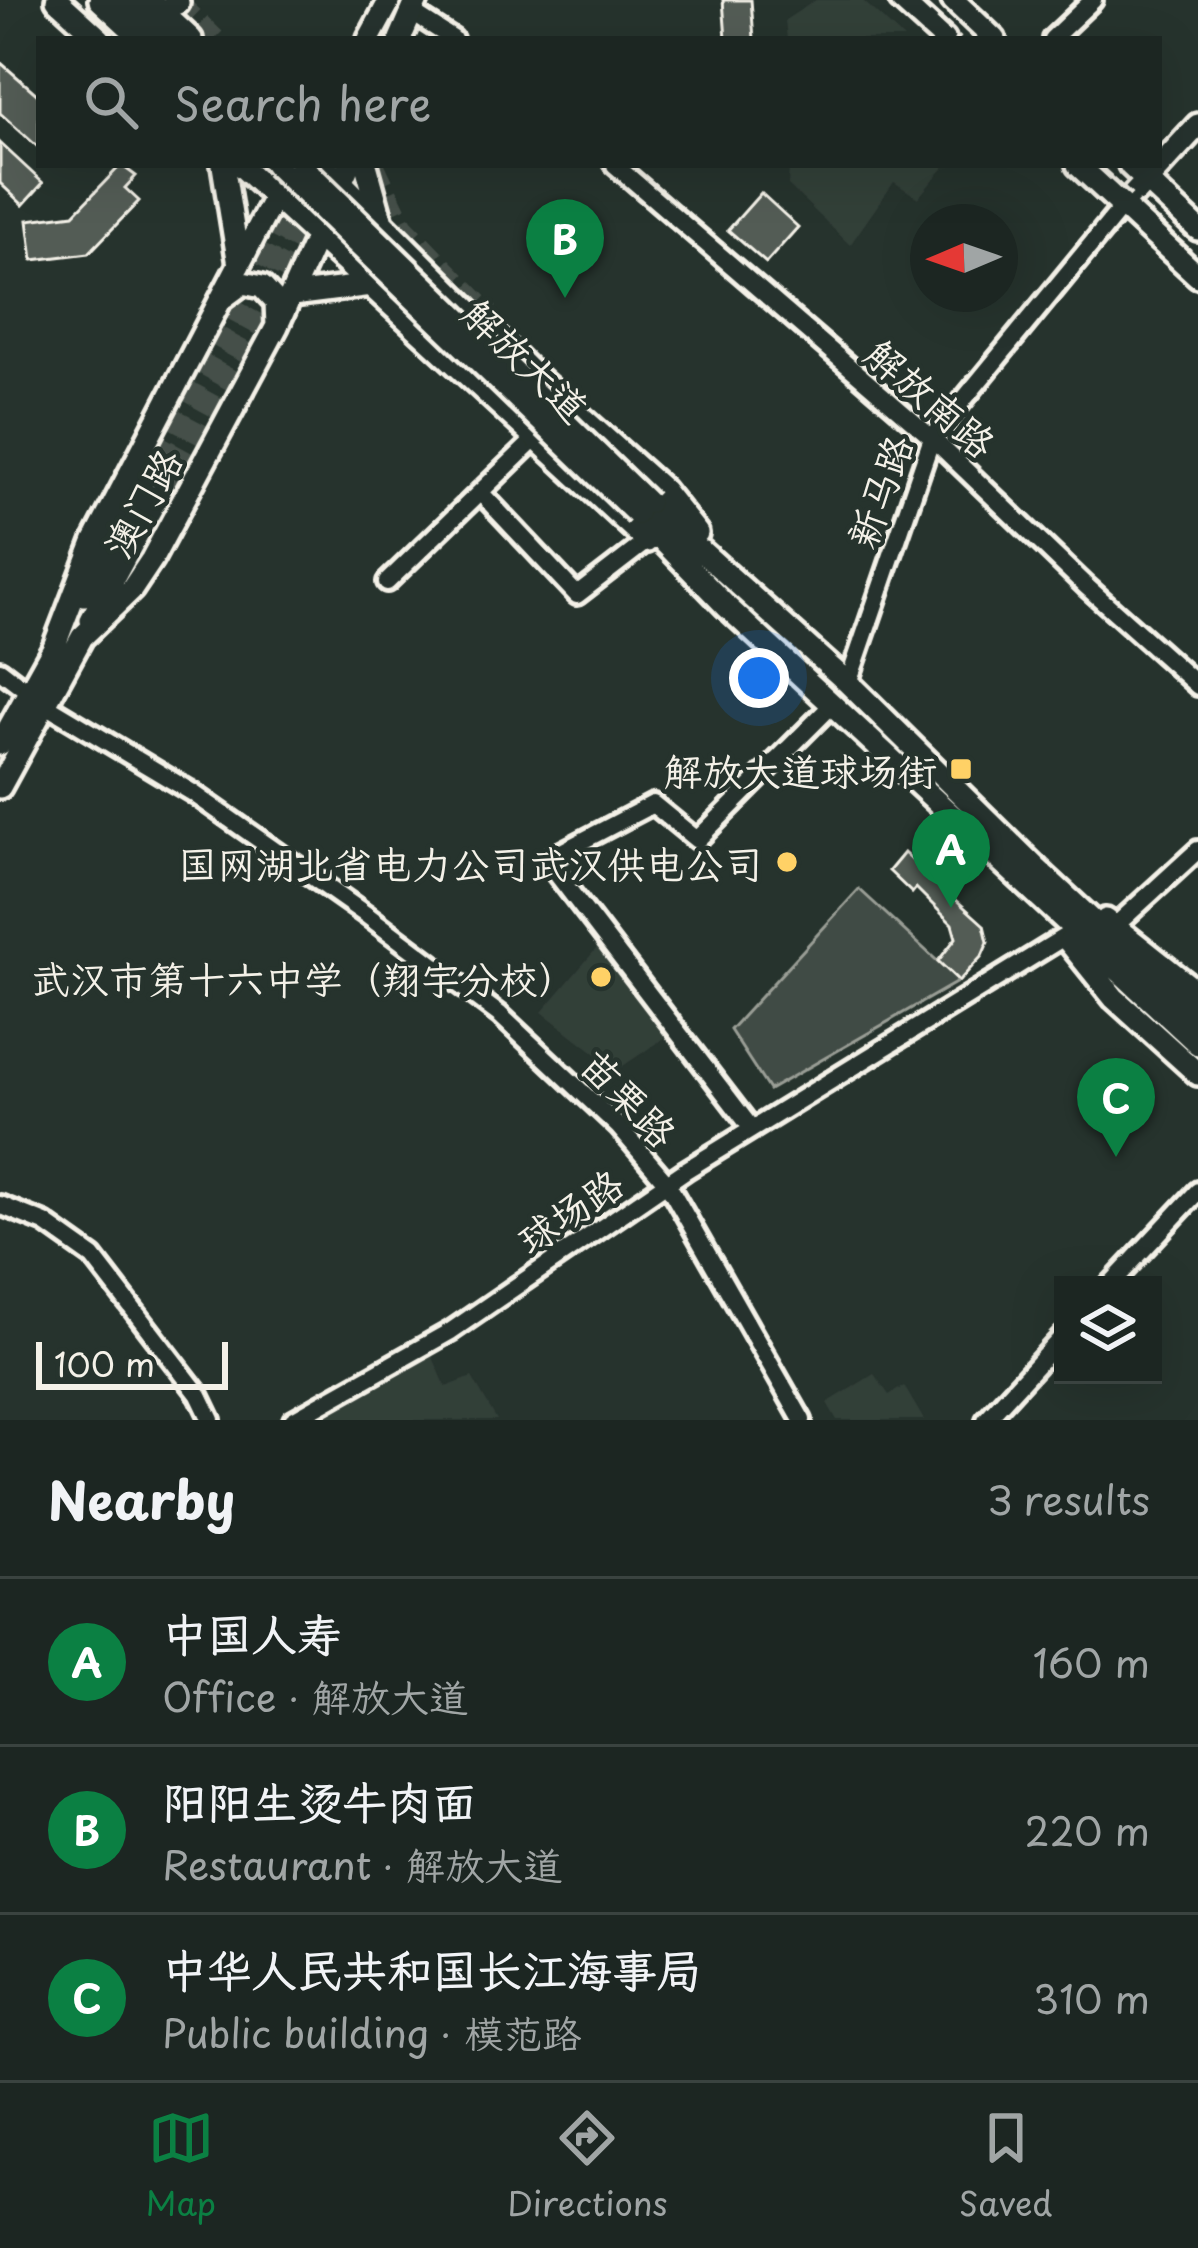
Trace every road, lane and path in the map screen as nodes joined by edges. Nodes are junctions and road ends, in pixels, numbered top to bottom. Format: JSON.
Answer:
{"nodes":[{"id":1,"x":57,"y":0,"type":"edge"},
{"id":2,"x":100,"y":0,"type":"edge"},
{"id":3,"x":124,"y":0,"type":"edge"},
{"id":4,"x":149,"y":0,"type":"edge"},
{"id":5,"x":390,"y":0,"type":"edge"},
{"id":6,"x":901,"y":0,"type":"edge"},
{"id":7,"x":952,"y":0,"type":"edge"},
{"id":8,"x":1093,"y":0,"type":"edge"},
{"id":9,"x":414,"y":6,"type":"edge"},
{"id":10,"x":97,"y":36,"type":"edge"},
{"id":11,"x":139,"y":36,"type":"edge"},
{"id":12,"x":163,"y":36,"type":"edge"},
{"id":13,"x":188,"y":36,"type":"edge"},
{"id":14,"x":371,"y":36,"type":"edge"},
{"id":15,"x":401,"y":36,"type":"edge"},
{"id":16,"x":449,"y":36,"type":"edge"},
{"id":17,"x":941,"y":36,"type":"edge"},
{"id":18,"x":991,"y":36,"type":"edge"},
{"id":19,"x":1055,"y":36,"type":"edge"},
{"id":20,"x":1198,"y":125,"type":"edge"},
{"id":21,"x":1162,"y":154,"type":"edge"},
{"id":22,"x":223,"y":168,"type":"edge"},
{"id":23,"x":243,"y":168,"type":"edge"},
{"id":24,"x":280,"y":168,"type":"edge"},
{"id":25,"x":296,"y":168,"type":"edge"},
{"id":26,"x":302,"y":168,"type":"edge"},
{"id":27,"x":368,"y":168,"type":"edge"},
{"id":28,"x":618,"y":168,"type":"edge"},
{"id":29,"x":1081,"y":168,"type":"edge"},
{"id":30,"x":1138,"y":173,"type":"edge"},
{"id":31,"x":346,"y":174,"type":"edge"},
{"id":32,"x":274,"y":195,"type":"junction"},
{"id":33,"x":1122,"y":207,"type":"junction"},
{"id":34,"x":381,"y":220,"type":"junction"},
{"id":35,"x":1198,"y":229,"type":"edge"},
{"id":36,"x":319,"y":235,"type":"junction"},
{"id":37,"x":239,"y":265,"type":"junction"},
{"id":38,"x":1198,"y":276,"type":"edge"},
{"id":39,"x":371,"y":285,"type":"junction"},
{"id":40,"x":292,"y":295,"type":"junction"},
{"id":41,"x":218,"y":304,"type":"junction"},
{"id":42,"x":489,"y":314,"type":"tunnel mouth"},
{"id":43,"x":277,"y":326,"type":"junction"},
{"id":44,"x":531,"y":372,"type":"junction"},
{"id":45,"x":932,"y":438,"type":"junction"},
{"id":46,"x":535,"y":439,"type":"junction"},
{"id":47,"x":480,"y":492,"type":"junction"},
{"id":48,"x":642,"y":508,"type":"junction"},
{"id":49,"x":647,"y":541,"type":"junction"},
{"id":50,"x":387,"y":582,"type":"dead end"},
{"id":51,"x":736,"y":600,"type":"junction"},
{"id":52,"x":82,"y":637,"type":"junction"},
{"id":53,"x":54,"y":646,"type":"junction"},
{"id":54,"x":0,"y":670,"type":"edge"},
{"id":55,"x":848,"y":683,"type":"junction"},
{"id":56,"x":1198,"y":686,"type":"edge"},
{"id":57,"x":38,"y":699,"type":"junction"},
{"id":58,"x":832,"y":705,"type":"junction"},
{"id":59,"x":0,"y":744,"type":"edge"},
{"id":60,"x":0,"y":787,"type":"edge"},
{"id":61,"x":1198,"y":850,"type":"edge"},
{"id":62,"x":1029,"y":876,"type":"junction"},
{"id":63,"x":1115,"y":926,"type":"junction"},
{"id":64,"x":1064,"y":937,"type":"junction"},
{"id":65,"x":1137,"y":977,"type":"junction"},
{"id":66,"x":1198,"y":993,"type":"edge"},
{"id":67,"x":1198,"y":1019,"type":"edge"},
{"id":68,"x":1198,"y":1044,"type":"edge"},
{"id":69,"x":1198,"y":1074,"type":"edge"},
{"id":70,"x":752,"y":1129,"type":"junction"},
{"id":71,"x":667,"y":1183,"type":"junction"},
{"id":72,"x":1198,"y":1192,"type":"edge"},
{"id":73,"x":0,"y":1205,"type":"edge"},
{"id":74,"x":1119,"y":1276,"type":"edge"},
{"id":75,"x":1054,"y":1346,"type":"edge"},
{"id":76,"x":297,"y":1419,"type":"edge"},
{"id":77,"x":211,"y":1420,"type":"edge"},
{"id":78,"x":802,"y":1420,"type":"edge"},
{"id":79,"x":986,"y":1420,"type":"edge"}],
"edges":[{"from":1,"to":10,"type":"main road"},
{"from":2,"to":11,"type":"main road"},
{"from":3,"to":12,"type":"main road"},
{"from":4,"to":13,"type":"main road"},
{"from":5,"to":14,"type":"main road"},
{"from":6,"to":17,"type":"main road"},
{"from":7,"to":18,"type":"main road"},
{"from":8,"to":19,"type":"street"},
{"from":9,"to":15,"type":"main road"},
{"from":9,"to":16,"type":"street"},
{"from":20,"to":21,"type":"main road","name":"新马路"},
{"from":22,"to":37,"type":"main road"},
{"from":23,"to":32,"type":"main road"},
{"from":24,"to":48,"type":"main road","name":"解放大道","bridge":true},
{"from":25,"to":32,"type":"main road","name":"澳门路"},
{"from":26,"to":48,"type":"main road","name":"解放大道","bridge":true},
{"from":27,"to":34,"type":"main road"},
{"from":28,"to":45,"type":"street","name":"解放南路"},
{"from":29,"to":33,"type":"main road"},
{"from":30,"to":33,"type":"main road","name":"新马路"},
{"from":30,"to":35,"type":"main road"},
{"from":31,"to":34,"type":"main road","name":"解放大道"},
{"from":31,"to":36,"type":"main road","name":"澳门路"},
{"from":32,"to":36,"type":"main road","name":"解放大道"},
{"from":32,"to":37,"type":"main road","name":"澳门路"},
{"from":33,"to":38,"type":"main road"},
{"from":33,"to":45,"type":"street","name":"新马路"},
{"from":34,"to":44,"type":"main road","name":"解放大道"},
{"from":36,"to":39,"type":"main road","name":"解放大道"},
{"from":36,"to":40,"type":"main road","name":"澳门路"},
{"from":37,"to":41,"type":"main road","name":"澳门路"},
{"from":39,"to":40,"type":"main road"},
{"from":39,"to":46,"type":"main road","name":"解放大道"},
{"from":40,"to":43,"type":"main road","name":"澳门路"},
{"from":41,"to":43,"type":"main road"},
{"from":41,"to":53,"type":"main road","name":"澳门路"},
{"from":42,"to":44,"type":"main road"},
{"from":43,"to":52,"type":"main road","name":"澳门路"},
{"from":44,"to":51,"type":"main road","name":"解放大道"},
{"from":45,"to":55,"type":"street","name":"新马路"},
{"from":45,"to":56,"type":"street","name":"解放南路"},
{"from":46,"to":47,"type":"street"},
{"from":46,"to":49,"type":"main road","name":"解放大道"},
{"from":47,"to":49,"type":"street"},
{"from":47,"to":50,"type":"street"},
{"from":48,"to":51,"type":"main road","name":"解放大道"},
{"from":49,"to":51,"type":"main road","name":"解放大道"},
{"from":51,"to":55,"type":"main road","name":"解放大道"},
{"from":51,"to":58,"type":"main road","name":"解放大道"},
{"from":52,"to":53,"type":"main road"},
{"from":52,"to":57,"type":"main road","name":"澳门路"},
{"from":53,"to":57,"type":"main road","name":"澳门路"},
{"from":54,"to":57,"type":"street","name":"苗栗路"},
{"from":55,"to":62,"type":"main road","name":"解放大道"},
{"from":57,"to":59,"type":"main road","name":"澳门路"},
{"from":57,"to":60,"type":"main road","name":"澳门路"},
{"from":57,"to":71,"type":"street","name":"苗栗路"},
{"from":58,"to":62,"type":"main road","name":"解放大道"},
{"from":58,"to":70,"type":"street"},
{"from":61,"to":63,"type":"street"},
{"from":62,"to":63,"type":"main road","name":"解放大道"},
{"from":62,"to":64,"type":"main road","name":"解放大道"},
{"from":62,"to":65,"type":"main road","name":"解放大道"},
{"from":63,"to":66,"type":"main road","name":"解放大道"},
{"from":64,"to":69,"type":"main road","name":"解放大道"},
{"from":64,"to":70,"type":"street","name":"球场路"},
{"from":65,"to":67,"type":"main road","name":"解放大道"},
{"from":65,"to":68,"type":"main road","name":"解放大道"},
{"from":70,"to":71,"type":"street","name":"球场路"},
{"from":71,"to":76,"type":"street","name":"球场路"},
{"from":71,"to":78,"type":"street","name":"苗栗路"},
{"from":72,"to":74,"type":"street"},
{"from":73,"to":77,"type":"street"},
{"from":75,"to":79,"type":"street"}]}
